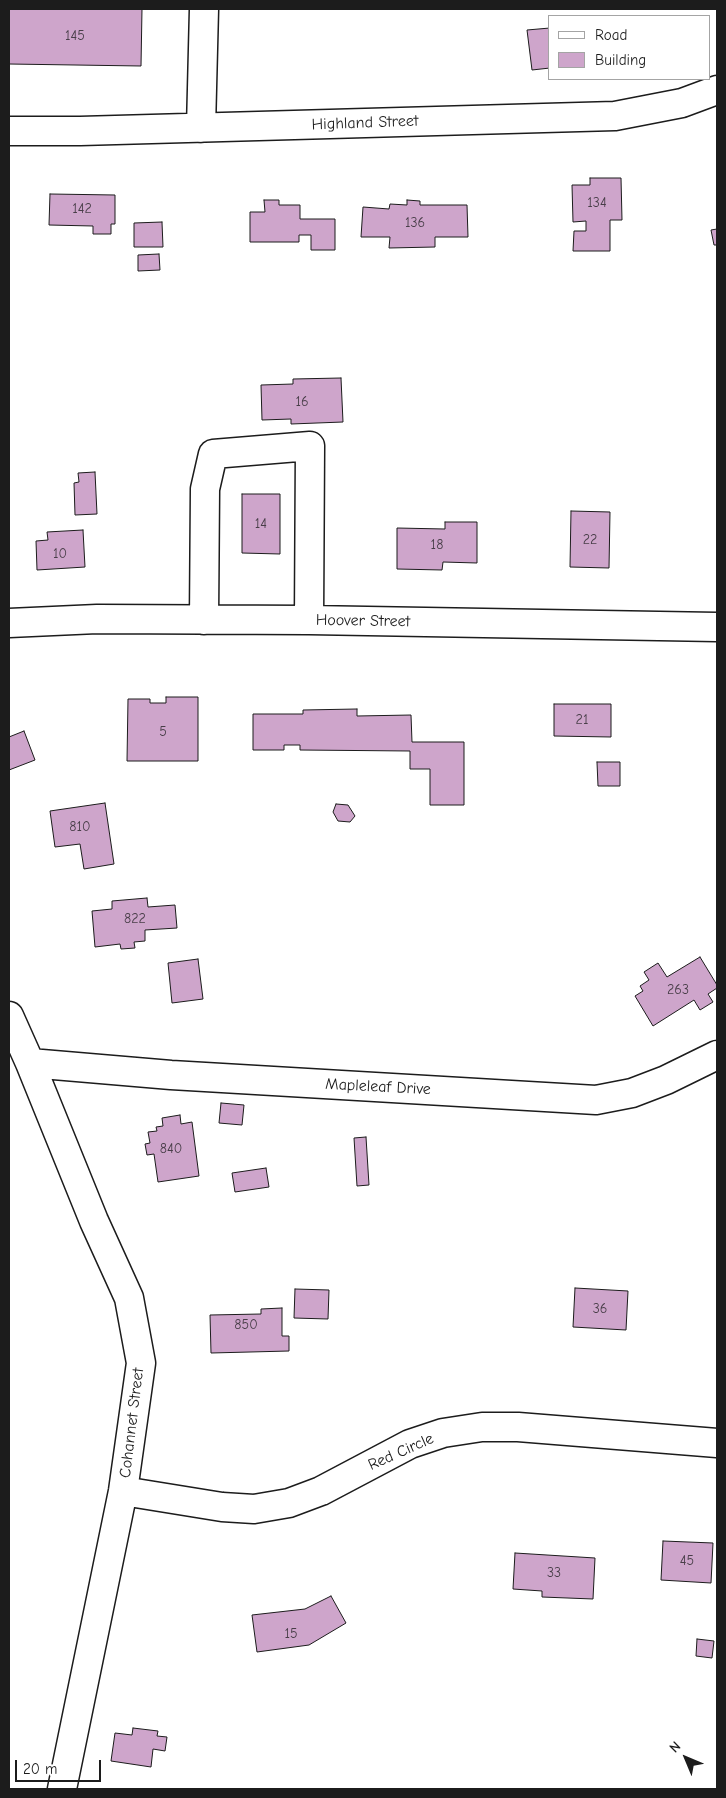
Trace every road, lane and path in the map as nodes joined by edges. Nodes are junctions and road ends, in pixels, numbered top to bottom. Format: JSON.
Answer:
{"nodes":[{"id":1,"x":204,"y":9,"type":"edge"},
{"id":2,"x":717,"y":90,"type":"edge"},
{"id":3,"x":201,"y":128,"type":"junction"},
{"id":4,"x":9,"y":131,"type":"edge"},
{"id":5,"x":204,"y":620,"type":"junction"},
{"id":6,"x":309,"y":620,"type":"junction"},
{"id":7,"x":9,"y":622,"type":"edge"},
{"id":8,"x":717,"y":627,"type":"edge"},
{"id":9,"x":9,"y":1016,"type":"edge"},
{"id":10,"x":717,"y":1055,"type":"edge"},
{"id":11,"x":30,"y":1063,"type":"junction"},
{"id":12,"x":717,"y":1442,"type":"edge"},
{"id":13,"x":123,"y":1490,"type":"junction"},
{"id":14,"x":62,"y":1789,"type":"edge"}],
"edges":[{"from":1,"to":3,"type":"street"},
{"from":2,"to":3,"type":"street","name":"Highland Street"},
{"from":3,"to":4,"type":"street","name":"Highland Street"},
{"from":5,"to":6,"type":"street","name":"Hoover Street"},
{"from":5,"to":6,"type":"street"},
{"from":5,"to":7,"type":"street","name":"Hoover Street"},
{"from":6,"to":8,"type":"street","name":"Hoover Street"},
{"from":9,"to":11,"type":"street","name":"Cohannet Street"},
{"from":10,"to":11,"type":"street","name":"Mapleleaf Drive"},
{"from":11,"to":13,"type":"street","name":"Cohannet Street"},
{"from":12,"to":13,"type":"street","name":"Red Circle"},
{"from":13,"to":14,"type":"street","name":"Cohannet Street"}]}
